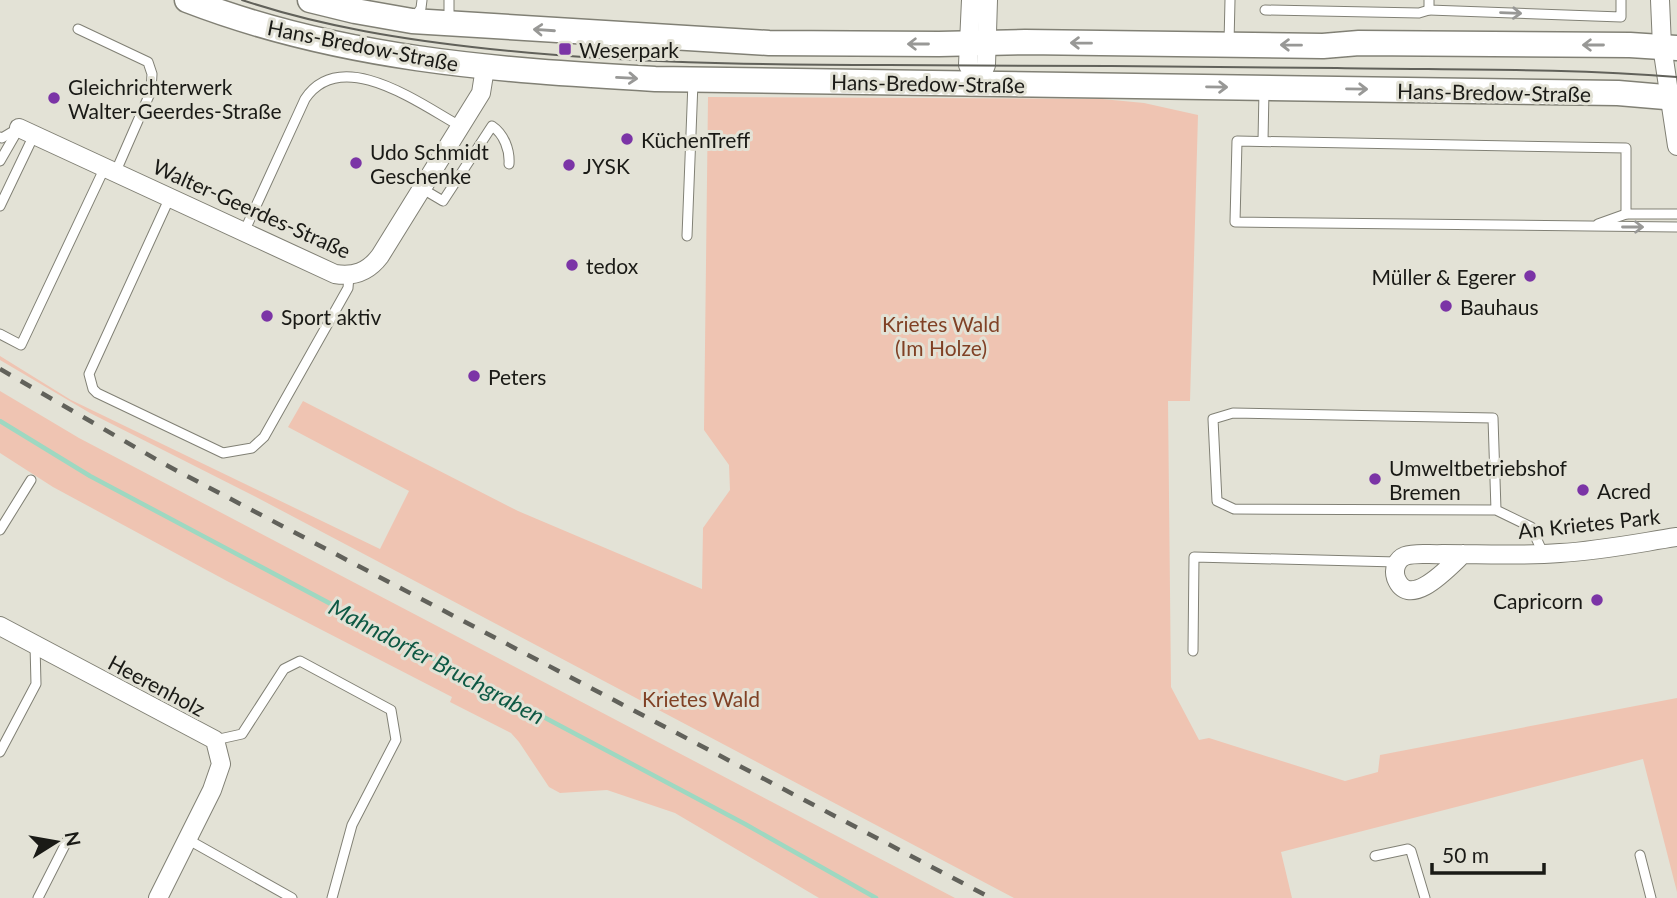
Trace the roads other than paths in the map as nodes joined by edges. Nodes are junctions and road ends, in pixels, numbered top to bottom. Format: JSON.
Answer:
{"nodes":[{"id":1,"x":187,"y":0,"type":"edge"},
{"id":2,"x":310,"y":0,"type":"edge"},
{"id":3,"x":971,"y":0,"type":"edge"},
{"id":4,"x":988,"y":0,"type":"edge"},
{"id":5,"x":1230,"y":0,"type":"edge"},
{"id":6,"x":1621,"y":0,"type":"edge"},
{"id":7,"x":1660,"y":0,"type":"edge"},
{"id":8,"x":1429,"y":5,"type":"edge"},
{"id":9,"x":417,"y":10,"type":"edge"},
{"id":10,"x":1265,"y":10,"type":"dead end"},
{"id":11,"x":449,"y":12,"type":"edge"},
{"id":12,"x":78,"y":29,"type":"dead end"},
{"id":13,"x":977,"y":43,"type":"junction"},
{"id":14,"x":1229,"y":45,"type":"junction"},
{"id":15,"x":1669,"y":47,"type":"edge"},
{"id":16,"x":485,"y":68,"type":"junction"},
{"id":17,"x":693,"y":80,"type":"junction"},
{"id":18,"x":978,"y":84,"type":"junction"},
{"id":19,"x":1264,"y":88,"type":"junction"},
{"id":20,"x":1673,"y":98,"type":"edge"},
{"id":21,"x":460,"y":126,"type":"junction"},
{"id":22,"x":26,"y":132,"type":"junction"},
{"id":23,"x":0,"y":137,"type":"edge"},
{"id":24,"x":1264,"y":141,"type":"junction"},
{"id":25,"x":1677,"y":146,"type":"edge"},
{"id":26,"x":0,"y":161,"type":"edge"},
{"id":27,"x":509,"y":164,"type":"dead end"},
{"id":28,"x":110,"y":169,"type":"junction"},
{"id":29,"x":421,"y":188,"type":"junction"},
{"id":30,"x":170,"y":197,"type":"junction"},
{"id":31,"x":0,"y":206,"type":"edge"},
{"id":32,"x":1626,"y":214,"type":"junction"},
{"id":33,"x":1677,"y":214,"type":"edge"},
{"id":34,"x":1589,"y":227,"type":"junction"},
{"id":35,"x":1677,"y":227,"type":"edge"},
{"id":36,"x":244,"y":232,"type":"junction"},
{"id":37,"x":687,"y":236,"type":"dead end"},
{"id":38,"x":349,"y":276,"type":"junction"},
{"id":39,"x":0,"y":334,"type":"edge"},
{"id":40,"x":31,"y":480,"type":"dead end"},
{"id":41,"x":1496,"y":510,"type":"junction"},
{"id":42,"x":0,"y":530,"type":"edge"},
{"id":43,"x":1677,"y":537,"type":"edge"},
{"id":44,"x":1463,"y":554,"type":"junction"},
{"id":45,"x":1543,"y":554,"type":"junction"},
{"id":46,"x":1397,"y":562,"type":"junction"},
{"id":47,"x":0,"y":626,"type":"edge"},
{"id":48,"x":35,"y":645,"type":"junction"},
{"id":49,"x":1192,"y":651,"type":"dead end"},
{"id":50,"x":215,"y":740,"type":"junction"},
{"id":51,"x":0,"y":752,"type":"edge"},
{"id":52,"x":187,"y":839,"type":"junction"},
{"id":53,"x":67,"y":841,"type":"dead end"},
{"id":54,"x":1640,"y":855,"type":"dead end"},
{"id":55,"x":1375,"y":856,"type":"dead end"},
{"id":56,"x":38,"y":898,"type":"edge"},
{"id":57,"x":158,"y":898,"type":"edge"},
{"id":58,"x":292,"y":898,"type":"edge"},
{"id":59,"x":332,"y":898,"type":"edge"},
{"id":60,"x":1425,"y":898,"type":"edge"},
{"id":61,"x":1651,"y":898,"type":"edge"}],
"edges":[{"from":1,"to":16,"type":"main road","name":"Hans-Bredow-Straße"},
{"from":2,"to":9,"type":"main road","name":"Hans-Bredow-Straße"},
{"from":3,"to":13,"type":"street"},
{"from":4,"to":13,"type":"street"},
{"from":5,"to":14,"type":"lane"},
{"from":8,"to":6,"type":"lane","one_way":true},
{"from":7,"to":15,"type":"street"},
{"from":8,"to":10,"type":"lane"},
{"from":9,"to":11,"type":"main road","name":"Hans-Bredow-Straße"},
{"from":13,"to":11,"type":"main road","name":"Hans-Bredow-Straße","one_way":true},
{"from":12,"to":28,"type":"lane"},
{"from":14,"to":13,"type":"main road","name":"Hans-Bredow-Straße","one_way":true},
{"from":13,"to":18,"type":"street"},
{"from":15,"to":14,"type":"main road","name":"Hans-Bredow-Straße","one_way":true},
{"from":15,"to":20,"type":"street"},
{"from":16,"to":17,"type":"main road","name":"Hans-Bredow-Straße","one_way":true},
{"from":16,"to":21,"type":"street","name":"Walter-Geerdes-Straße"},
{"from":17,"to":18,"type":"main road","name":"Hans-Bredow-Straße"},
{"from":17,"to":37,"type":"lane"},
{"from":18,"to":19,"type":"main road","name":"Hans-Bredow-Straße","one_way":true},
{"from":19,"to":20,"type":"main road","name":"Hans-Bredow-Straße","one_way":true},
{"from":19,"to":24,"type":"lane"},
{"from":20,"to":25,"type":"street"},
{"from":21,"to":29,"type":"street","name":"Walter-Geerdes-Straße"},
{"from":21,"to":36,"type":"lane"},
{"from":22,"to":23,"type":"lane"},
{"from":22,"to":26,"type":"lane"},
{"from":22,"to":28,"type":"street","name":"Walter-Geerdes-Straße"},
{"from":22,"to":31,"type":"lane"},
{"from":24,"to":32,"type":"lane"},
{"from":24,"to":34,"type":"lane"},
{"from":27,"to":29,"type":"lane"},
{"from":28,"to":30,"type":"street","name":"Walter-Geerdes-Straße"},
{"from":28,"to":39,"type":"lane"},
{"from":29,"to":38,"type":"street","name":"Walter-Geerdes-Straße"},
{"from":30,"to":36,"type":"street","name":"Walter-Geerdes-Straße"},
{"from":30,"to":38,"type":"lane"},
{"from":32,"to":33,"type":"lane"},
{"from":32,"to":34,"type":"lane"},
{"from":34,"to":35,"type":"lane","one_way":true},
{"from":36,"to":38,"type":"street","name":"Walter-Geerdes-Straße"},
{"from":40,"to":42,"type":"lane"},
{"from":41,"to":41,"type":"lane"},
{"from":41,"to":45,"type":"lane"},
{"from":43,"to":45,"type":"street","name":"An Krietes Park"},
{"from":44,"to":45,"type":"street","name":"An Krietes Park"},
{"from":44,"to":46,"type":"street","name":"An Krietes Park"},
{"from":44,"to":46,"type":"street"},
{"from":46,"to":49,"type":"lane"},
{"from":47,"to":48,"type":"street","name":"Heerenholz"},
{"from":48,"to":50,"type":"street","name":"Heerenholz"},
{"from":48,"to":51,"type":"lane"},
{"from":50,"to":52,"type":"street","name":"Heerenholz"},
{"from":50,"to":59,"type":"lane"},
{"from":52,"to":57,"type":"street","name":"Heerenholz"},
{"from":52,"to":58,"type":"lane"},
{"from":53,"to":56,"type":"lane"},
{"from":54,"to":61,"type":"lane"},
{"from":55,"to":60,"type":"lane"}]}
